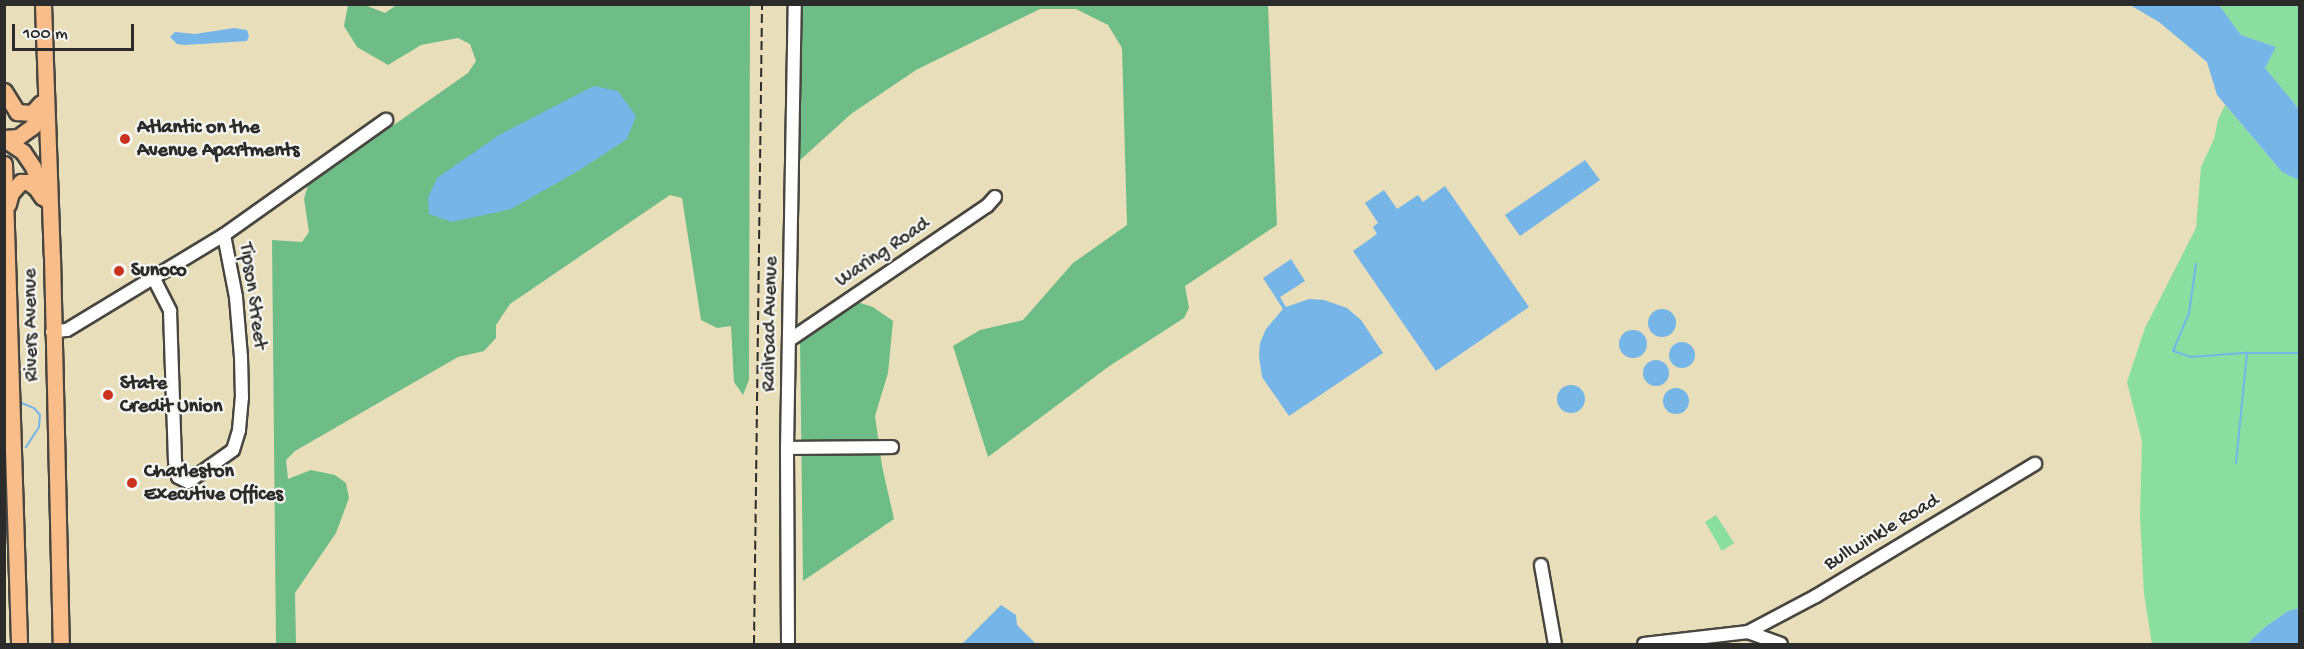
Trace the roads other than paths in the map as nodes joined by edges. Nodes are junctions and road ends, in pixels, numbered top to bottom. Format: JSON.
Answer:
{"nodes":[{"id":1,"x":43,"y":4,"type":"edge"},
{"id":2,"x":795,"y":4,"type":"edge"},
{"id":3,"x":4,"y":91,"type":"edge"},
{"id":4,"x":46,"y":97,"type":"junction"},
{"id":5,"x":387,"y":120,"type":"dead end"},
{"id":6,"x":4,"y":139,"type":"edge"},
{"id":7,"x":4,"y":164,"type":"edge"},
{"id":8,"x":5,"y":182,"type":"edge"},
{"id":9,"x":995,"y":197,"type":"dead end"},
{"id":10,"x":7,"y":206,"type":"junction"},
{"id":11,"x":51,"y":213,"type":"junction"},
{"id":12,"x":224,"y":235,"type":"junction"},
{"id":13,"x":153,"y":277,"type":"junction"},
{"id":14,"x":52,"y":332,"type":"junction"},
{"id":15,"x":791,"y":339,"type":"junction"},
{"id":16,"x":892,"y":447,"type":"dead end"},
{"id":17,"x":787,"y":448,"type":"junction"},
{"id":18,"x":2035,"y":464,"type":"dead end"},
{"id":19,"x":1541,"y":565,"type":"dead end"},
{"id":20,"x":1749,"y":632,"type":"junction"},
{"id":21,"x":19,"y":645,"type":"edge"},
{"id":22,"x":61,"y":645,"type":"edge"},
{"id":23,"x":788,"y":645,"type":"edge"},
{"id":24,"x":1555,"y":645,"type":"edge"},
{"id":25,"x":1644,"y":645,"type":"edge"},
{"id":26,"x":1781,"y":645,"type":"edge"}],
"edges":[{"from":1,"to":4,"type":"main road","name":"Rivers Avenue"},
{"from":2,"to":15,"type":"street","name":"Railroad Avenue"},
{"from":3,"to":4,"type":"main road"},
{"from":4,"to":6,"type":"main road"},
{"from":4,"to":11,"type":"main road","name":"Rivers Avenue"},
{"from":5,"to":12,"type":"street","name":"Tipson Street"},
{"from":6,"to":11,"type":"main road"},
{"from":7,"to":8,"type":"main road","name":"Rivers Avenue"},
{"from":8,"to":10,"type":"main road","name":"Rivers Avenue"},
{"from":9,"to":15,"type":"street","name":"Waring Road"},
{"from":10,"to":11,"type":"main road"},
{"from":10,"to":21,"type":"main road","name":"Rivers Avenue"},
{"from":11,"to":14,"type":"main road","name":"Rivers Avenue"},
{"from":12,"to":13,"type":"street","name":"Tipson Street"},
{"from":12,"to":13,"type":"street","name":"Tipson Street"},
{"from":13,"to":14,"type":"street","name":"Tipson Street"},
{"from":14,"to":22,"type":"main road","name":"Rivers Avenue"},
{"from":15,"to":17,"type":"street","name":"Railroad Avenue"},
{"from":16,"to":17,"type":"street"},
{"from":17,"to":23,"type":"street","name":"Railroad Avenue"},
{"from":18,"to":20,"type":"street","name":"Bullwinkle Road"},
{"from":19,"to":24,"type":"street"},
{"from":20,"to":25,"type":"street"},
{"from":20,"to":26,"type":"street"}]}
